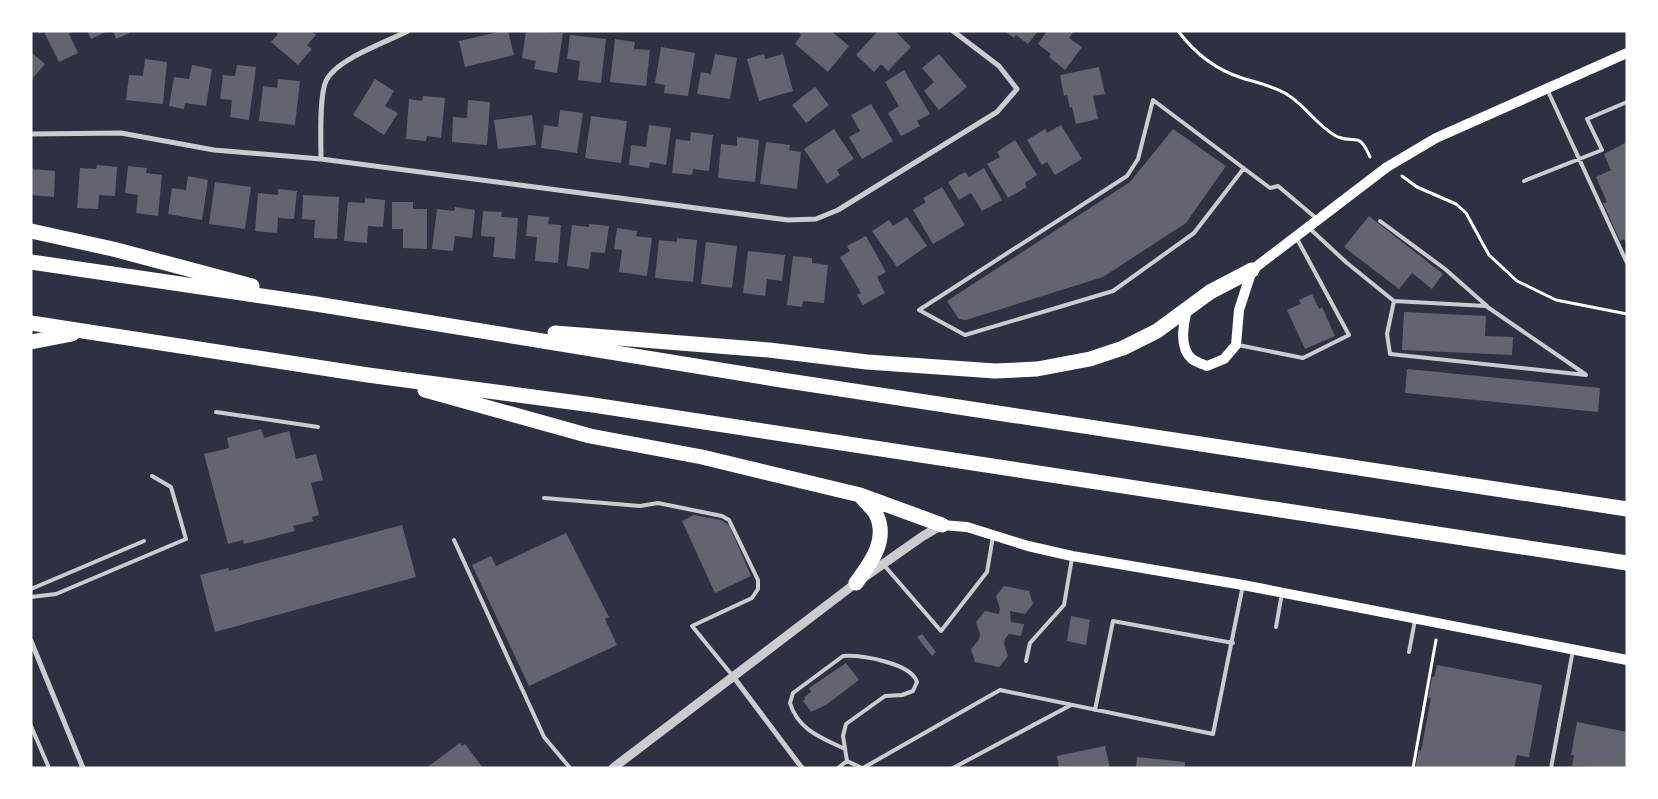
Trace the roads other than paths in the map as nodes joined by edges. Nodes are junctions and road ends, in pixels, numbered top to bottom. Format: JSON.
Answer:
{"nodes":[{"id":1,"x":408,"y":31,"type":"edge"},
{"id":2,"x":953,"y":31,"type":"edge"},
{"id":3,"x":1626,"y":54,"type":"edge"},
{"id":4,"x":1547,"y":89,"type":"junction"},
{"id":5,"x":1627,"y":102,"type":"edge"},
{"id":6,"x":31,"y":134,"type":"edge"},
{"id":7,"x":1579,"y":158,"type":"junction"},
{"id":8,"x":321,"y":159,"type":"junction"},
{"id":9,"x":1244,"y":168,"type":"junction"},
{"id":10,"x":1524,"y":181,"type":"dead end"},
{"id":11,"x":1318,"y":220,"type":"junction"},
{"id":12,"x":1380,"y":221,"type":"dead end"},
{"id":13,"x":1308,"y":227,"type":"junction"},
{"id":14,"x":31,"y":231,"type":"edge"},
{"id":15,"x":1296,"y":237,"type":"junction"},
{"id":16,"x":31,"y":262,"type":"edge"},
{"id":17,"x":1627,"y":263,"type":"edge"},
{"id":18,"x":1252,"y":270,"type":"junction"},
{"id":19,"x":1394,"y":301,"type":"junction"},
{"id":20,"x":316,"y":304,"type":"junction"},
{"id":21,"x":1489,"y":307,"type":"junction"},
{"id":22,"x":1187,"y":309,"type":"junction"},
{"id":23,"x":31,"y":323,"type":"edge"},
{"id":24,"x":453,"y":325,"type":"junction"},
{"id":25,"x":83,"y":332,"type":"junction"},
{"id":26,"x":31,"y":342,"type":"edge"},
{"id":27,"x":1236,"y":344,"type":"junction"},
{"id":28,"x":368,"y":375,"type":"junction"},
{"id":29,"x":216,"y":412,"type":"dead end"},
{"id":30,"x":318,"y":427,"type":"dead end"},
{"id":31,"x":152,"y":476,"type":"dead end"},
{"id":32,"x":860,"y":495,"type":"junction"},
{"id":33,"x":544,"y":498,"type":"dead end"},
{"id":34,"x":1627,"y":509,"type":"edge"},
{"id":35,"x":942,"y":525,"type":"junction"},
{"id":36,"x":994,"y":534,"type":"junction"},
{"id":37,"x":454,"y":540,"type":"dead end"},
{"id":38,"x":144,"y":541,"type":"dead end"},
{"id":39,"x":1072,"y":556,"type":"junction"},
{"id":40,"x":1627,"y":563,"type":"edge"},
{"id":41,"x":883,"y":564,"type":"junction"},
{"id":42,"x":856,"y":583,"type":"junction"},
{"id":43,"x":1244,"y":585,"type":"junction"},
{"id":44,"x":31,"y":589,"type":"edge"},
{"id":45,"x":1282,"y":593,"type":"junction"},
{"id":46,"x":31,"y":596,"type":"edge"},
{"id":47,"x":1415,"y":620,"type":"junction"},
{"id":48,"x":1276,"y":627,"type":"dead end"},
{"id":49,"x":31,"y":641,"type":"edge"},
{"id":50,"x":1233,"y":643,"type":"junction"},
{"id":51,"x":1574,"y":650,"type":"junction"},
{"id":52,"x":1409,"y":652,"type":"dead end"},
{"id":53,"x":1627,"y":660,"type":"edge"},
{"id":54,"x":1026,"y":661,"type":"dead end"},
{"id":55,"x":732,"y":676,"type":"junction"},
{"id":56,"x":1071,"y":705,"type":"junction"},
{"id":57,"x":1095,"y":710,"type":"junction"},
{"id":58,"x":31,"y":726,"type":"edge"},
{"id":59,"x":845,"y":749,"type":"junction"},
{"id":60,"x":847,"y":761,"type":"junction"},
{"id":61,"x":48,"y":768,"type":"edge"},
{"id":62,"x":83,"y":768,"type":"edge"},
{"id":63,"x":570,"y":768,"type":"edge"},
{"id":64,"x":613,"y":768,"type":"edge"},
{"id":65,"x":802,"y":768,"type":"edge"},
{"id":66,"x":838,"y":768,"type":"edge"},
{"id":67,"x":863,"y":768,"type":"edge"},
{"id":68,"x":953,"y":768,"type":"edge"},
{"id":69,"x":1551,"y":768,"type":"edge"}],
"edges":[{"from":1,"to":8,"type":"street"},
{"from":2,"to":8,"type":"street"},
{"from":3,"to":4,"type":"main road"},
{"from":4,"to":7,"type":"lane"},
{"from":4,"to":11,"type":"main road"},
{"from":5,"to":7,"type":"lane"},
{"from":6,"to":8,"type":"street"},
{"from":7,"to":10,"type":"lane"},
{"from":7,"to":17,"type":"lane"},
{"from":9,"to":9,"type":"lane"},
{"from":9,"to":11,"type":"lane"},
{"from":11,"to":13,"type":"main road"},
{"from":12,"to":21,"type":"lane"},
{"from":13,"to":15,"type":"main road"},
{"from":13,"to":19,"type":"lane"},
{"from":14,"to":20,"type":"highway"},
{"from":15,"to":18,"type":"main road"},
{"from":15,"to":27,"type":"lane"},
{"from":16,"to":20,"type":"highway"},
{"from":18,"to":22,"type":"highway"},
{"from":18,"to":27,"type":"main road"},
{"from":19,"to":21,"type":"lane"},
{"from":19,"to":21,"type":"lane"},
{"from":20,"to":24,"type":"highway"},
{"from":22,"to":24,"type":"highway"},
{"from":22,"to":27,"type":"main road"},
{"from":23,"to":25,"type":"highway"},
{"from":24,"to":34,"type":"highway"},
{"from":25,"to":26,"type":"highway"},
{"from":25,"to":28,"type":"highway"},
{"from":28,"to":32,"type":"highway"},
{"from":28,"to":40,"type":"highway"},
{"from":29,"to":30,"type":"lane"},
{"from":31,"to":46,"type":"lane"},
{"from":32,"to":35,"type":"highway"},
{"from":32,"to":42,"type":"highway"},
{"from":33,"to":55,"type":"lane"},
{"from":35,"to":36,"type":"main road"},
{"from":35,"to":41,"type":"street"},
{"from":36,"to":39,"type":"main road"},
{"from":36,"to":41,"type":"lane"},
{"from":37,"to":63,"type":"lane"},
{"from":38,"to":44,"type":"lane"},
{"from":39,"to":43,"type":"main road"},
{"from":39,"to":54,"type":"lane"},
{"from":41,"to":42,"type":"street"},
{"from":42,"to":55,"type":"street"},
{"from":43,"to":45,"type":"main road"},
{"from":43,"to":50,"type":"lane"},
{"from":45,"to":47,"type":"main road"},
{"from":45,"to":48,"type":"lane"},
{"from":47,"to":51,"type":"main road"},
{"from":47,"to":52,"type":"lane"},
{"from":49,"to":62,"type":"street"},
{"from":50,"to":57,"type":"lane"},
{"from":50,"to":57,"type":"lane"},
{"from":51,"to":53,"type":"main road"},
{"from":51,"to":69,"type":"lane"},
{"from":55,"to":64,"type":"street"},
{"from":55,"to":65,"type":"street"},
{"from":56,"to":57,"type":"lane"},
{"from":56,"to":67,"type":"lane"},
{"from":56,"to":68,"type":"lane"},
{"from":58,"to":61,"type":"lane"},
{"from":59,"to":59,"type":"lane"},
{"from":59,"to":60,"type":"lane"},
{"from":60,"to":66,"type":"lane"},
{"from":60,"to":67,"type":"lane"}]}
